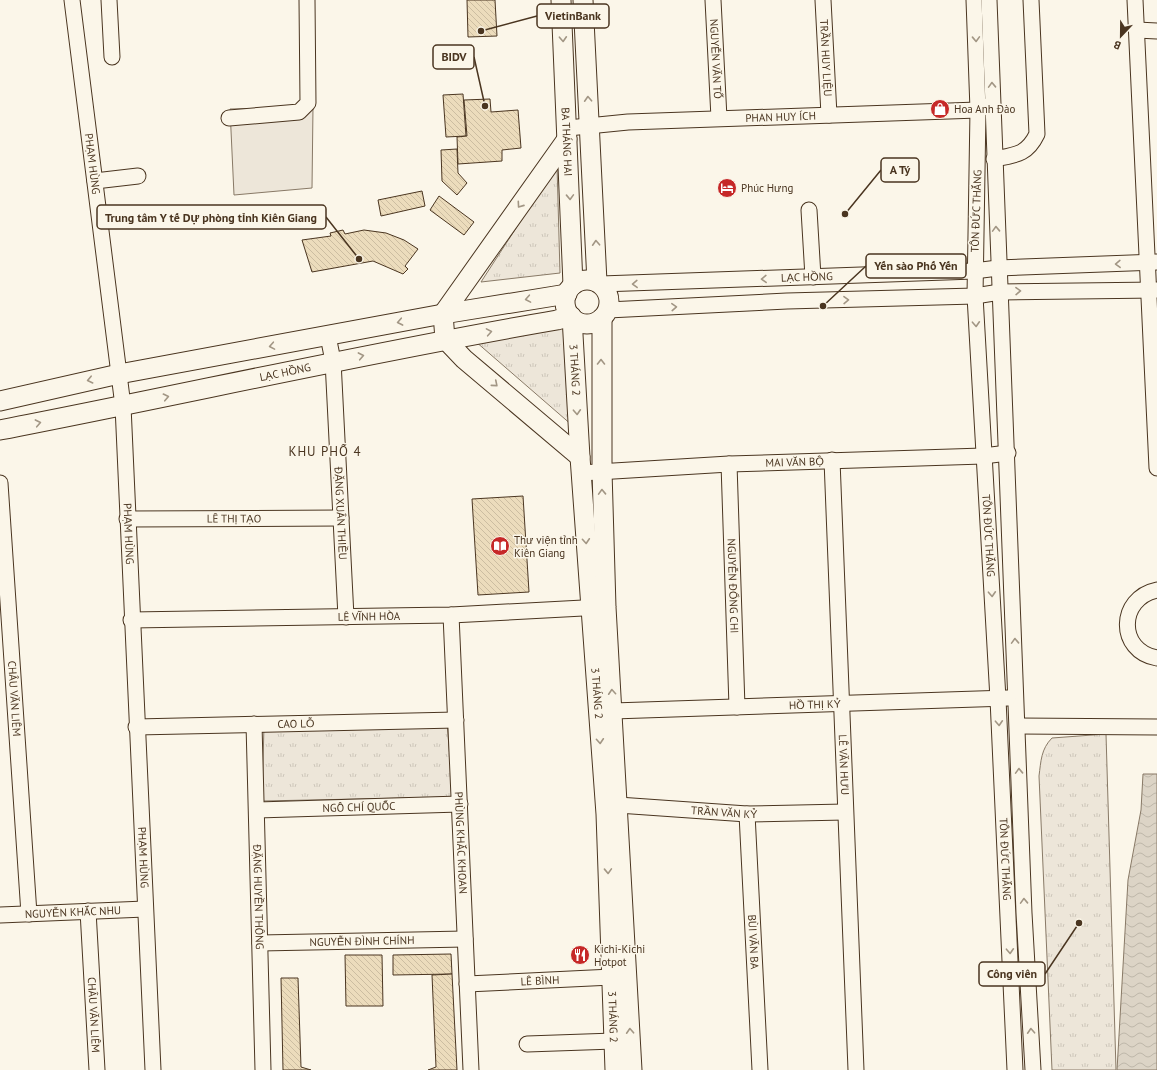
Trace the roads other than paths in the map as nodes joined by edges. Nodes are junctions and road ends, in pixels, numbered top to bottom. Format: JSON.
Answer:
{"nodes":[{"id":1,"x":72,"y":0,"type":"edge"},
{"id":2,"x":109,"y":0,"type":"edge"},
{"id":3,"x":307,"y":0,"type":"edge"},
{"id":4,"x":561,"y":0,"type":"edge"},
{"id":5,"x":583,"y":0,"type":"edge"},
{"id":6,"x":713,"y":0,"type":"edge"},
{"id":7,"x":823,"y":0,"type":"edge"},
{"id":8,"x":974,"y":0,"type":"edge"},
{"id":9,"x":989,"y":0,"type":"edge"},
{"id":10,"x":1031,"y":0,"type":"edge"},
{"id":11,"x":1136,"y":0,"type":"edge"},
{"id":12,"x":1137,"y":30,"type":"junction"},
{"id":13,"x":1157,"y":31,"type":"edge"},
{"id":14,"x":112,"y":57,"type":"dead end"},
{"id":15,"x":985,"y":107,"type":"junction"},
{"id":16,"x":829,"y":115,"type":"junction"},
{"id":17,"x":229,"y":118,"type":"dead end"},
{"id":18,"x":719,"y":118,"type":"junction"},
{"id":19,"x":590,"y":125,"type":"junction"},
{"id":20,"x":567,"y":133,"type":"junction"},
{"id":21,"x":994,"y":159,"type":"junction"},
{"id":22,"x":138,"y":176,"type":"dead end"},
{"id":23,"x":95,"y":182,"type":"junction"},
{"id":24,"x":809,"y":210,"type":"dead end"},
{"id":25,"x":1153,"y":262,"type":"edge"},
{"id":26,"x":998,"y":268,"type":"junction"},
{"id":27,"x":974,"y":271,"type":"junction"},
{"id":28,"x":813,"y":277,"type":"junction"},
{"id":29,"x":786,"y":278,"type":"junction"},
{"id":30,"x":599,"y":283,"type":"junction"},
{"id":31,"x":570,"y":289,"type":"junction"},
{"id":32,"x":1154,"y":290,"type":"edge"},
{"id":33,"x":1000,"y":292,"type":"junction"},
{"id":34,"x":975,"y":296,"type":"junction"},
{"id":35,"x":787,"y":301,"type":"junction"},
{"id":36,"x":443,"y":314,"type":"junction"},
{"id":37,"x":605,"y":314,"type":"junction"},
{"id":38,"x":571,"y":316,"type":"junction"},
{"id":39,"x":328,"y":336,"type":"junction"},
{"id":40,"x":445,"y":339,"type":"junction"},
{"id":41,"x":333,"y":361,"type":"junction"},
{"id":42,"x":119,"y":374,"type":"junction"},
{"id":43,"x":0,"y":401,"type":"edge"},
{"id":44,"x":123,"y":406,"type":"junction"},
{"id":45,"x":1156,"y":421,"type":"edge"},
{"id":46,"x":0,"y":430,"type":"edge"},
{"id":47,"x":1008,"y":453,"type":"junction"},
{"id":48,"x":983,"y":456,"type":"junction"},
{"id":49,"x":832,"y":460,"type":"junction"},
{"id":50,"x":729,"y":464,"type":"junction"},
{"id":51,"x":580,"y":465,"type":"junction"},
{"id":52,"x":1157,"y":468,"type":"edge"},
{"id":53,"x":602,"y":471,"type":"junction"},
{"id":54,"x":0,"y":483,"type":"edge"},
{"id":55,"x":341,"y":518,"type":"junction"},
{"id":56,"x":127,"y":519,"type":"junction"},
{"id":57,"x":1157,"y":590,"type":"edge"},
{"id":58,"x":599,"y":608,"type":"junction"},
{"id":59,"x":451,"y":615,"type":"junction"},
{"id":60,"x":346,"y":617,"type":"junction"},
{"id":61,"x":131,"y":620,"type":"junction"},
{"id":62,"x":1157,"y":658,"type":"edge"},
{"id":63,"x":1016,"y":696,"type":"junction"},
{"id":64,"x":998,"y":699,"type":"junction"},
{"id":65,"x":841,"y":703,"type":"junction"},
{"id":66,"x":738,"y":707,"type":"junction"},
{"id":67,"x":613,"y":711,"type":"junction"},
{"id":68,"x":456,"y":720,"type":"junction"},
{"id":69,"x":254,"y":724,"type":"junction"},
{"id":70,"x":1018,"y":726,"type":"junction"},
{"id":71,"x":136,"y":727,"type":"junction"},
{"id":72,"x":1157,"y":727,"type":"edge"},
{"id":73,"x":460,"y":804,"type":"junction"},
{"id":74,"x":257,"y":810,"type":"junction"},
{"id":75,"x":612,"y":810,"type":"junction"},
{"id":76,"x":845,"y":812,"type":"junction"},
{"id":77,"x":747,"y":814,"type":"junction"},
{"id":78,"x":145,"y":909,"type":"junction"},
{"id":79,"x":88,"y":911,"type":"junction"},
{"id":80,"x":29,"y":914,"type":"junction"},
{"id":81,"x":0,"y":915,"type":"edge"},
{"id":82,"x":465,"y":939,"type":"junction"},
{"id":83,"x":260,"y":943,"type":"junction"},
{"id":84,"x":627,"y":964,"type":"junction"},
{"id":85,"x":612,"y":976,"type":"junction"},
{"id":86,"x":467,"y":984,"type":"junction"},
{"id":87,"x":614,"y":1041,"type":"junction"},
{"id":88,"x":527,"y":1044,"type":"dead end"},
{"id":89,"x":97,"y":1070,"type":"edge"},
{"id":90,"x":153,"y":1070,"type":"edge"},
{"id":91,"x":263,"y":1070,"type":"edge"},
{"id":92,"x":471,"y":1070,"type":"edge"},
{"id":93,"x":615,"y":1070,"type":"edge"},
{"id":94,"x":632,"y":1070,"type":"edge"},
{"id":95,"x":760,"y":1070,"type":"edge"},
{"id":96,"x":856,"y":1070,"type":"edge"},
{"id":97,"x":1015,"y":1070,"type":"edge"},
{"id":98,"x":1033,"y":1070,"type":"edge"}],
"edges":[{"from":1,"to":23,"type":"street","name":"PHẠM HÙNG"},
{"from":2,"to":14,"type":"street"},
{"from":3,"to":17,"type":"street"},
{"from":4,"to":20,"type":"main road","name":"BA THÁNG HAI","one_way":true},
{"from":19,"to":5,"type":"main road","name":"BA THÁNG HAI","one_way":true},
{"from":6,"to":18,"type":"street","name":"NGUYỄN VĂN TỐ"},
{"from":7,"to":16,"type":"street","name":"TRẦN HUY LIỆU"},
{"from":8,"to":15,"type":"street","name":"TÔN ĐỨC THẮNG","one_way":true},
{"from":15,"to":9,"type":"street","name":"TÔN ĐỨC THẮNG","one_way":true},
{"from":10,"to":21,"type":"street"},
{"from":11,"to":12,"type":"street"},
{"from":12,"to":13,"type":"street"},
{"from":12,"to":25,"type":"street"},
{"from":15,"to":16,"type":"street","name":"PHAN HUY ÍCH"},
{"from":15,"to":21,"type":"street","name":"TÔN ĐỨC THẮNG"},
{"from":15,"to":27,"type":"street","name":"TÔN ĐỨC THẮNG"},
{"from":16,"to":18,"type":"street","name":"PHAN HUY ÍCH"},
{"from":18,"to":19,"type":"street","name":"PHAN HUY ÍCH"},
{"from":19,"to":20,"type":"street","name":"PHAN HUY ÍCH"},
{"from":30,"to":19,"type":"main road","name":"BA THÁNG HAI","one_way":true},
{"from":20,"to":31,"type":"main road","name":"BA THÁNG HAI","one_way":true},
{"from":20,"to":36,"type":"main road","one_way":true},
{"from":26,"to":21,"type":"street","name":"TÔN ĐỨC THẮNG","one_way":true},
{"from":22,"to":23,"type":"street"},
{"from":23,"to":42,"type":"street","name":"PHẠM HÙNG"},
{"from":24,"to":28,"type":"street"},
{"from":25,"to":26,"type":"street","name":"LẠC HỒNG","one_way":true},
{"from":25,"to":32,"type":"street"},
{"from":26,"to":27,"type":"street","name":"LẠC HỒNG"},
{"from":26,"to":33,"type":"street","name":"TÔN ĐỨC THẮNG"},
{"from":27,"to":28,"type":"street","name":"LẠC HỒNG"},
{"from":27,"to":34,"type":"street","name":"TÔN ĐỨC THẮNG"},
{"from":28,"to":29,"type":"street","name":"LẠC HỒNG"},
{"from":29,"to":30,"type":"street","name":"LẠC HỒNG","one_way":true},
{"from":29,"to":35,"type":"street"},
{"from":30,"to":31,"type":"main road"},
{"from":30,"to":37,"type":"main road"},
{"from":31,"to":36,"type":"main road","one_way":true},
{"from":31,"to":38,"type":"main road"},
{"from":33,"to":32,"type":"street","one_way":true},
{"from":32,"to":45,"type":"street"},
{"from":33,"to":34,"type":"street"},
{"from":33,"to":47,"type":"street","name":"TÔN ĐỨC THẮNG"},
{"from":35,"to":34,"type":"street","one_way":true},
{"from":34,"to":48,"type":"street","name":"TÔN ĐỨC THẮNG","one_way":true},
{"from":37,"to":35,"type":"street","one_way":true},
{"from":36,"to":39,"type":"main road","one_way":true},
{"from":36,"to":40,"type":"main road"},
{"from":37,"to":38,"type":"main road"},
{"from":53,"to":37,"type":"main road","name":"3 THÁNG 2","one_way":true},
{"from":40,"to":38,"type":"main road","name":"LẠC HỒNG","one_way":true},
{"from":38,"to":51,"type":"main road","name":"3 THÁNG 2","one_way":true},
{"from":39,"to":41,"type":"street","name":"ĐẶNG XUÂN THIỀU"},
{"from":39,"to":42,"type":"main road","one_way":true},
{"from":41,"to":40,"type":"main road","name":"LẠC HỒNG","one_way":true},
{"from":40,"to":51,"type":"main road","one_way":true},
{"from":44,"to":41,"type":"main road","name":"LẠC HỒNG","one_way":true},
{"from":41,"to":55,"type":"street","name":"ĐẶNG XUÂN THIỀU"},
{"from":42,"to":43,"type":"main road","one_way":true},
{"from":42,"to":44,"type":"street","name":"PHẠM HÙNG"},
{"from":46,"to":44,"type":"main road","name":"LẠC HỒNG","one_way":true},
{"from":44,"to":56,"type":"street","name":"PHẠM HÙNG"},
{"from":45,"to":52,"type":"street"},
{"from":47,"to":48,"type":"street","name":"MAI VĂN BỘ"},
{"from":63,"to":47,"type":"street","name":"TÔN ĐỨC THẮNG","one_way":true},
{"from":48,"to":49,"type":"street","name":"MAI VĂN BỘ"},
{"from":48,"to":64,"type":"street","name":"TÔN ĐỨC THẮNG","one_way":true},
{"from":49,"to":50,"type":"street","name":"MAI VĂN BỘ"},
{"from":49,"to":65,"type":"street","name":"LÊ VĂN HƯU"},
{"from":50,"to":53,"type":"street","name":"MAI VĂN BỘ"},
{"from":50,"to":66,"type":"street","name":"NGUYỄN ĐỔNG CHI"},
{"from":51,"to":53,"type":"street","name":"MAI VĂN BỘ"},
{"from":51,"to":58,"type":"main road","name":"3 THÁNG 2","one_way":true},
{"from":58,"to":53,"type":"main road","name":"3 THÁNG 2","one_way":true},
{"from":54,"to":80,"type":"street","name":"CHÂU VĂN LIÊM"},
{"from":55,"to":56,"type":"street","name":"LÊ THỊ TẠO"},
{"from":55,"to":60,"type":"street","name":"ĐẶNG XUÂN THIỀU"},
{"from":56,"to":61,"type":"street","name":"PHẠM HÙNG"},
{"from":57,"to":62,"type":"street"},
{"from":58,"to":59,"type":"street","name":"LÊ VĨNH HÒA"},
{"from":67,"to":58,"type":"main road","name":"3 THÁNG 2","one_way":true},
{"from":58,"to":75,"type":"main road","name":"3 THÁNG 2","one_way":true},
{"from":59,"to":60,"type":"street","name":"LÊ VĨNH HÒA"},
{"from":59,"to":68,"type":"street","name":"PHÙNG KHẮC KHOAN"},
{"from":60,"to":61,"type":"street","name":"LÊ VĨNH HÒA"},
{"from":61,"to":71,"type":"street","name":"PHẠM HÙNG"},
{"from":63,"to":64,"type":"street","name":"HỒ THỊ KỶ"},
{"from":63,"to":70,"type":"street","name":"TÔN ĐỨC THẮNG"},
{"from":64,"to":65,"type":"street","name":"HỒ THỊ KỶ"},
{"from":64,"to":97,"type":"street","name":"TÔN ĐỨC THẮNG","one_way":true},
{"from":65,"to":66,"type":"street","name":"HỒ THỊ KỶ"},
{"from":65,"to":76,"type":"street","name":"LÊ VĂN HƯU"},
{"from":66,"to":67,"type":"street","name":"HỒ THỊ KỶ"},
{"from":67,"to":75,"type":"main road","name":"3 THÁNG 2"},
{"from":68,"to":69,"type":"street","name":"CAO LỖ"},
{"from":68,"to":73,"type":"street","name":"PHÙNG KHẮC KHOAN"},
{"from":69,"to":71,"type":"street","name":"CAO LỖ"},
{"from":69,"to":74,"type":"street","name":"ĐẶNG HUYỀN THÔNG"},
{"from":70,"to":72,"type":"street"},
{"from":98,"to":70,"type":"street","name":"TÔN ĐỨC THẮNG","one_way":true},
{"from":71,"to":78,"type":"street","name":"PHẠM HÙNG"},
{"from":73,"to":74,"type":"street","name":"NGÔ CHÍ QUỐC"},
{"from":73,"to":82,"type":"street","name":"PHÙNG KHẮC KHOAN"},
{"from":74,"to":83,"type":"street","name":"ĐẶNG HUYỀN THÔNG"},
{"from":75,"to":77,"type":"street","name":"TRẦN VĂN KỶ"},
{"from":75,"to":84,"type":"main road","name":"3 THÁNG 2"},
{"from":75,"to":85,"type":"main road","name":"3 THÁNG 2","one_way":true},
{"from":76,"to":77,"type":"street","name":"TRẦN VĂN KỶ"},
{"from":76,"to":96,"type":"street","name":"LÊ VĂN HƯU"},
{"from":77,"to":95,"type":"street","name":"BÙI VĂN BA"},
{"from":78,"to":79,"type":"street","name":"NGUYỄN KHẮC NHU"},
{"from":78,"to":90,"type":"street","name":"PHẠM HÙNG"},
{"from":79,"to":80,"type":"street","name":"NGUYỄN KHẮC NHU"},
{"from":79,"to":89,"type":"street","name":"CHÂU VĂN LIÊM"},
{"from":80,"to":81,"type":"street","name":"NGUYỄN KHẮC NHU"},
{"from":82,"to":83,"type":"street","name":"NGUYỄN ĐÌNH CHÍNH"},
{"from":82,"to":86,"type":"street","name":"PHÙNG KHẮC KHOAN"},
{"from":83,"to":91,"type":"street","name":"ĐẶNG HUYỀN THÔNG"},
{"from":84,"to":85,"type":"street"},
{"from":94,"to":84,"type":"main road","name":"3 THÁNG 2","one_way":true},
{"from":85,"to":86,"type":"street","name":"LÊ BÌNH"},
{"from":85,"to":87,"type":"main road","name":"3 THÁNG 2"},
{"from":86,"to":92,"type":"street","name":"PHÙNG KHẮC KHOAN"},
{"from":87,"to":88,"type":"street"},
{"from":87,"to":93,"type":"main road","name":"3 THÁNG 2"}]}
